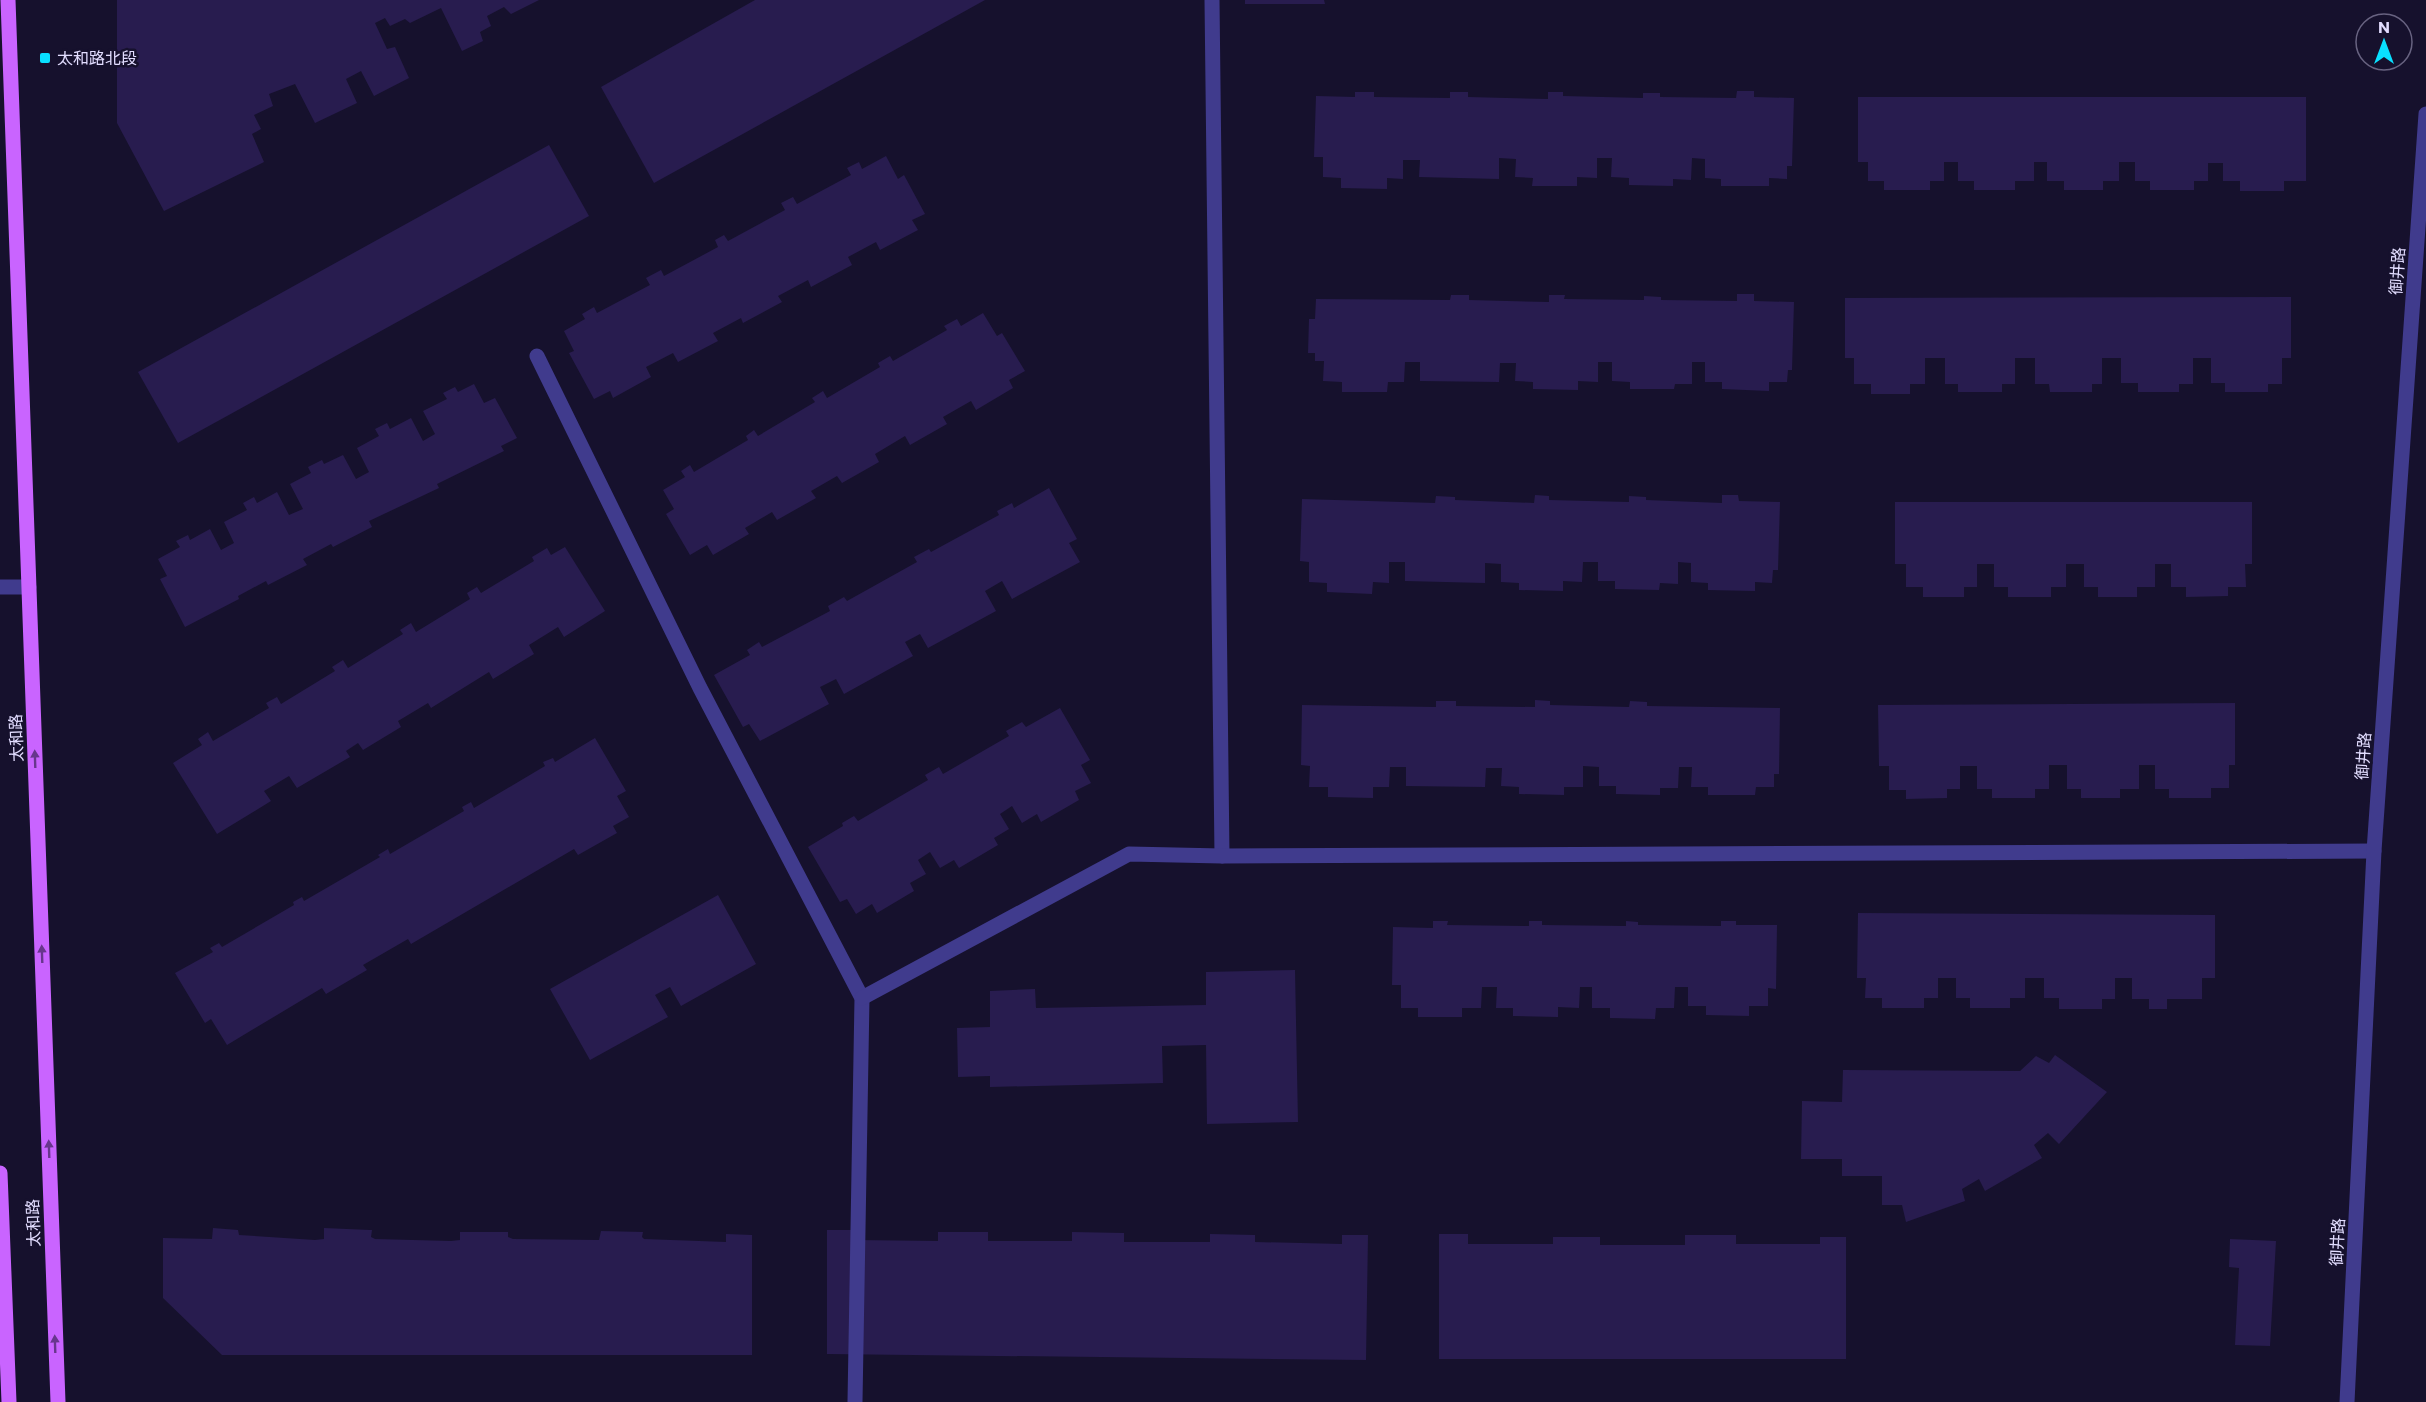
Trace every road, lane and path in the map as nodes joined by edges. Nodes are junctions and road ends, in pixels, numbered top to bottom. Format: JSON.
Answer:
{"nodes":[{"id":1,"x":8,"y":0,"type":"edge"},
{"id":2,"x":1212,"y":0,"type":"edge"},
{"id":3,"x":2426,"y":114,"type":"edge"},
{"id":4,"x":537,"y":356,"type":"dead end"},
{"id":5,"x":0,"y":586,"type":"edge"},
{"id":6,"x":29,"y":586,"type":"junction"},
{"id":7,"x":2374,"y":851,"type":"junction"},
{"id":8,"x":1222,"y":856,"type":"junction"},
{"id":9,"x":862,"y":998,"type":"junction"},
{"id":10,"x":0,"y":1173,"type":"edge"},
{"id":11,"x":9,"y":1402,"type":"edge"},
{"id":12,"x":58,"y":1402,"type":"edge"},
{"id":13,"x":855,"y":1402,"type":"edge"},
{"id":14,"x":2347,"y":1402,"type":"edge"}],
"edges":[{"from":1,"to":6,"type":"main road","name":"太和路"},
{"from":2,"to":8,"type":"street"},
{"from":3,"to":7,"type":"street","name":"御井路"},
{"from":4,"to":9,"type":"street"},
{"from":5,"to":6,"type":"street"},
{"from":12,"to":6,"type":"main road","name":"太和路","one_way":true},
{"from":7,"to":8,"type":"street"},
{"from":7,"to":14,"type":"street","name":"御井路"},
{"from":8,"to":9,"type":"street"},
{"from":9,"to":13,"type":"street"},
{"from":10,"to":11,"type":"main road","name":"太和路"}]}
